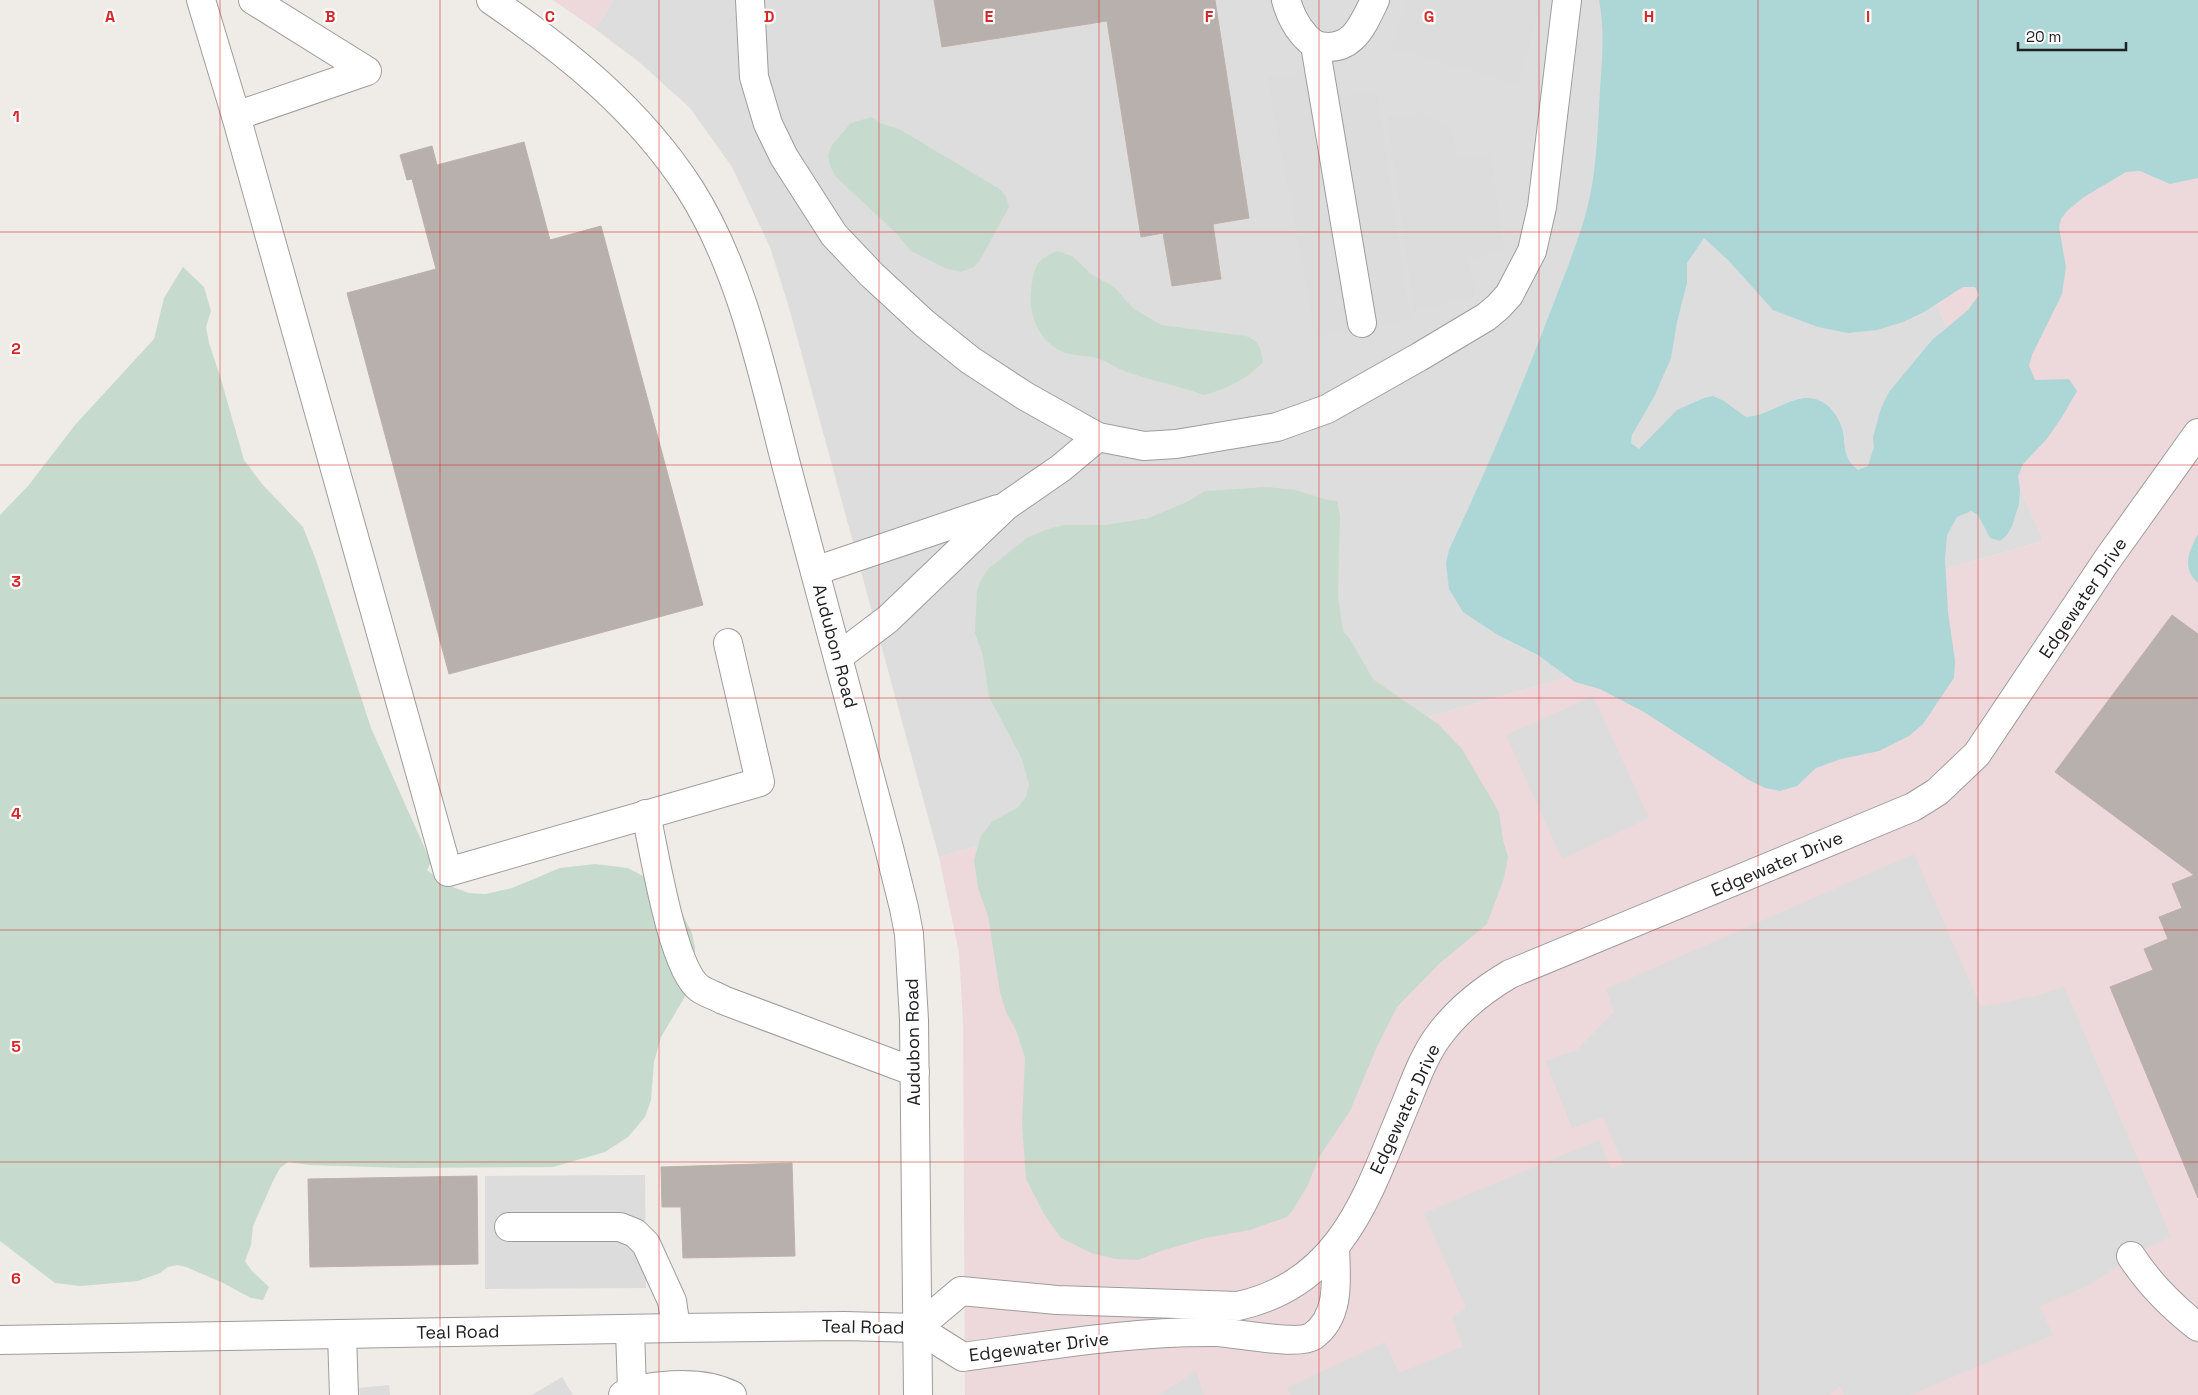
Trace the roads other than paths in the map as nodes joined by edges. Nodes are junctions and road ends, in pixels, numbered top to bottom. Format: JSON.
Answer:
{"nodes":[{"id":1,"x":201,"y":0,"type":"edge"},
{"id":2,"x":253,"y":0,"type":"edge"},
{"id":3,"x":491,"y":0,"type":"edge"},
{"id":4,"x":750,"y":0,"type":"edge"},
{"id":5,"x":1286,"y":0,"type":"edge"},
{"id":6,"x":1375,"y":0,"type":"edge"},
{"id":7,"x":1567,"y":0,"type":"edge"},
{"id":8,"x":1315,"y":45,"type":"junction"},
{"id":9,"x":236,"y":116,"type":"junction"},
{"id":10,"x":1362,"y":323,"type":"dead end"},
{"id":11,"x":2198,"y":433,"type":"edge"},
{"id":12,"x":1098,"y":437,"type":"junction"},
{"id":13,"x":1006,"y":506,"type":"junction"},
{"id":14,"x":815,"y":571,"type":"junction"},
{"id":15,"x":728,"y":643,"type":"dead end"},
{"id":16,"x":838,"y":657,"type":"junction"},
{"id":17,"x":646,"y":814,"type":"junction"},
{"id":18,"x":914,"y":1072,"type":"junction"},
{"id":19,"x":509,"y":1227,"type":"dead end"},
{"id":20,"x":1335,"y":1248,"type":"junction"},
{"id":21,"x":2131,"y":1256,"type":"dead end"},
{"id":22,"x":1238,"y":1306,"type":"junction"},
{"id":23,"x":2198,"y":1327,"type":"edge"},
{"id":24,"x":676,"y":1328,"type":"junction"},
{"id":25,"x":917,"y":1328,"type":"junction"},
{"id":26,"x":630,"y":1330,"type":"junction"},
{"id":27,"x":342,"y":1334,"type":"junction"},
{"id":28,"x":1243,"y":1334,"type":"junction"},
{"id":29,"x":0,"y":1340,"type":"edge"},
{"id":30,"x":627,"y":1392,"type":"edge"},
{"id":31,"x":344,"y":1395,"type":"edge"},
{"id":32,"x":732,"y":1395,"type":"edge"},
{"id":33,"x":918,"y":1395,"type":"edge"}],
"edges":[{"from":1,"to":9,"type":"street"},
{"from":2,"to":9,"type":"street"},
{"from":3,"to":14,"type":"street","name":"Audubon Road"},
{"from":4,"to":12,"type":"street"},
{"from":5,"to":8,"type":"street"},
{"from":6,"to":8,"type":"street"},
{"from":7,"to":12,"type":"street"},
{"from":8,"to":10,"type":"street"},
{"from":9,"to":17,"type":"street"},
{"from":11,"to":20,"type":"street","name":"Edgewater Drive"},
{"from":12,"to":13,"type":"street"},
{"from":13,"to":14,"type":"street"},
{"from":13,"to":16,"type":"street"},
{"from":14,"to":16,"type":"street","name":"Audubon Road"},
{"from":15,"to":17,"type":"street"},
{"from":16,"to":18,"type":"street","name":"Audubon Road"},
{"from":17,"to":18,"type":"street"},
{"from":18,"to":25,"type":"street","name":"Audubon Road"},
{"from":19,"to":24,"type":"street"},
{"from":20,"to":22,"type":"street","name":"Edgewater Drive"},
{"from":20,"to":28,"type":"street","name":"Edgewater Drive"},
{"from":21,"to":23,"type":"street"},
{"from":22,"to":25,"type":"street","name":"Edgewater Drive"},
{"from":22,"to":28,"type":"street"},
{"from":24,"to":25,"type":"street","name":"Teal Road"},
{"from":24,"to":26,"type":"street","name":"Teal Road"},
{"from":25,"to":28,"type":"street","name":"Edgewater Drive"},
{"from":25,"to":33,"type":"street","name":"Audubon Road"},
{"from":26,"to":27,"type":"street","name":"Teal Road"},
{"from":26,"to":30,"type":"street"},
{"from":27,"to":29,"type":"street","name":"Teal Road"},
{"from":27,"to":31,"type":"street"},
{"from":30,"to":32,"type":"street"}]}
